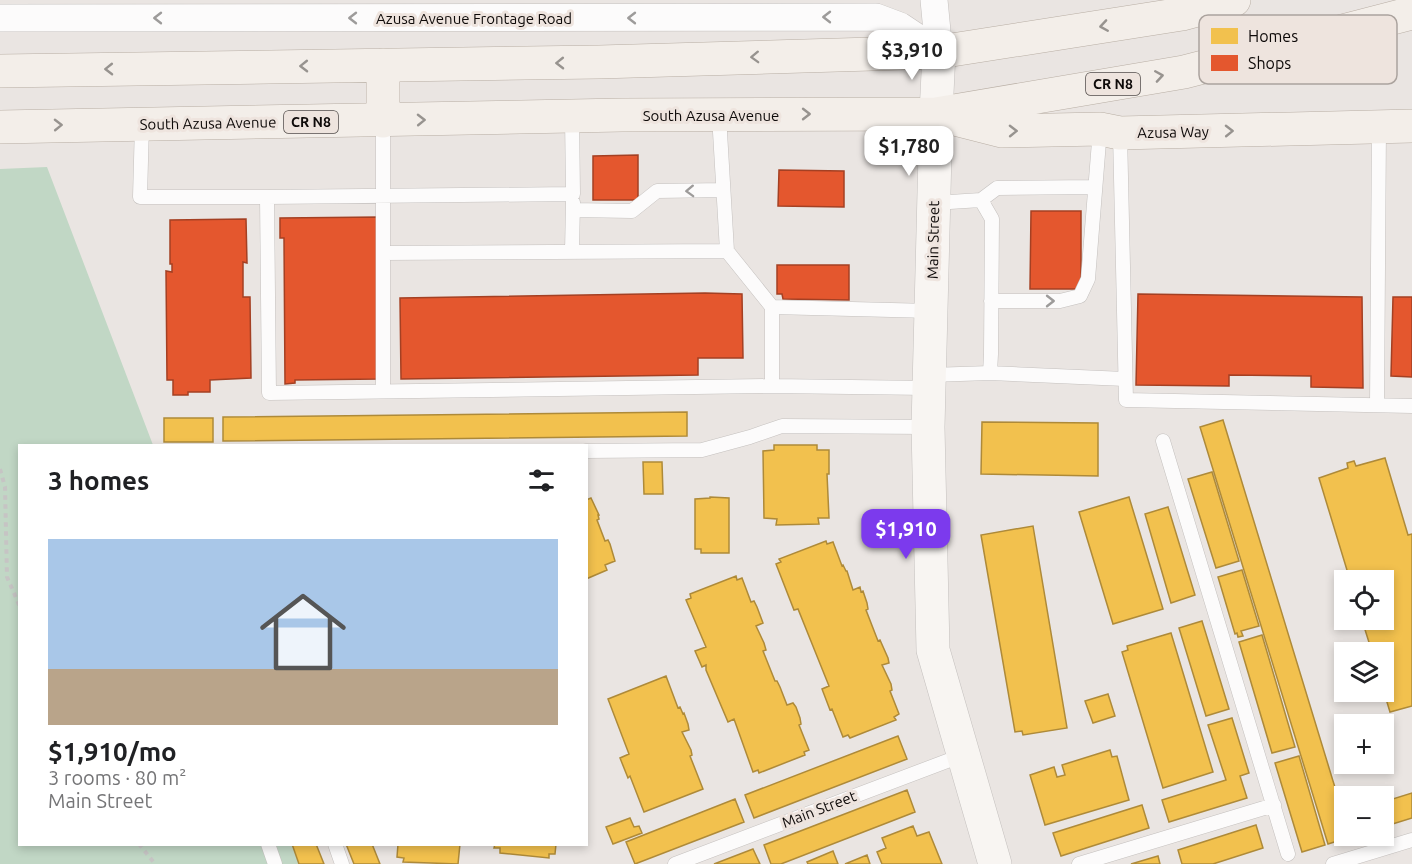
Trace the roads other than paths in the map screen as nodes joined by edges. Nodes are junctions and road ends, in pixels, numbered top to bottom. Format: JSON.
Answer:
{"nodes":[{"id":1,"x":934,"y":0,"type":"edge"},
{"id":2,"x":1234,"y":0,"type":"edge"},
{"id":3,"x":247,"y":9,"type":"edge"},
{"id":4,"x":594,"y":9,"type":"edge"},
{"id":5,"x":1412,"y":13,"type":"edge"},
{"id":6,"x":1397,"y":17,"type":"edge"},
{"id":7,"x":0,"y":18,"type":"edge"},
{"id":8,"x":939,"y":52,"type":"junction"},
{"id":9,"x":383,"y":65,"type":"junction"},
{"id":10,"x":1199,"y":68,"type":"edge"},
{"id":11,"x":0,"y":71,"type":"edge"},
{"id":12,"x":936,"y":114,"type":"junction"},
{"id":13,"x":719,"y":115,"type":"junction"},
{"id":14,"x":572,"y":116,"type":"junction"},
{"id":15,"x":383,"y":121,"type":"junction"},
{"id":16,"x":141,"y":124,"type":"junction"},
{"id":17,"x":1412,"y":126,"type":"edge"},
{"id":18,"x":0,"y":127,"type":"edge"},
{"id":19,"x":1378,"y":127,"type":"junction"},
{"id":20,"x":1110,"y":131,"type":"junction"},
{"id":21,"x":1095,"y":187,"type":"junction"},
{"id":22,"x":723,"y":190,"type":"junction"},
{"id":23,"x":573,"y":194,"type":"junction"},
{"id":24,"x":383,"y":196,"type":"junction"},
{"id":25,"x":267,"y":197,"type":"junction"},
{"id":26,"x":981,"y":200,"type":"junction"},
{"id":27,"x":934,"y":202,"type":"junction"},
{"id":28,"x":573,"y":210,"type":"junction"},
{"id":29,"x":727,"y":251,"type":"junction"},
{"id":30,"x":572,"y":252,"type":"junction"},
{"id":31,"x":383,"y":253,"type":"junction"},
{"id":32,"x":991,"y":301,"type":"junction"},
{"id":33,"x":772,"y":307,"type":"junction"},
{"id":34,"x":931,"y":310,"type":"junction"},
{"id":35,"x":990,"y":373,"type":"junction"},
{"id":36,"x":1125,"y":379,"type":"junction"},
{"id":37,"x":929,"y":381,"type":"junction"},
{"id":38,"x":772,"y":386,"type":"junction"},
{"id":39,"x":383,"y":391,"type":"junction"},
{"id":40,"x":1377,"y":405,"type":"junction"},
{"id":41,"x":1412,"y":406,"type":"edge"},
{"id":42,"x":928,"y":427,"type":"junction"},
{"id":43,"x":1163,"y":441,"type":"dead end"},
{"id":44,"x":588,"y":451,"type":"edge"},
{"id":45,"x":963,"y":755,"type":"junction"},
{"id":46,"x":1274,"y":805,"type":"junction"},
{"id":47,"x":1412,"y":840,"type":"edge"},
{"id":48,"x":269,"y":846,"type":"edge"},
{"id":49,"x":336,"y":846,"type":"edge"},
{"id":50,"x":1288,"y":854,"type":"dead end"},
{"id":51,"x":276,"y":864,"type":"edge"},
{"id":52,"x":342,"y":864,"type":"edge"},
{"id":53,"x":675,"y":864,"type":"edge"},
{"id":54,"x":995,"y":864,"type":"edge"},
{"id":55,"x":1079,"y":864,"type":"edge"},
{"id":56,"x":1333,"y":864,"type":"edge"}],
"edges":[{"from":1,"to":8,"type":"street"},
{"from":2,"to":8,"type":"main road","one_way":true},
{"from":4,"to":3,"type":"street","name":"Azusa Avenue Frontage Road","one_way":true},
{"from":3,"to":7,"type":"street","name":"Azusa Avenue Frontage Road","one_way":true},
{"from":8,"to":4,"type":"street","name":"Azusa Avenue Frontage Road","one_way":true},
{"from":6,"to":5,"type":"main road","name":"South Azusa Avenue","number":"CR N8","one_way":true},
{"from":8,"to":9,"type":"main road","one_way":true},
{"from":8,"to":12,"type":"street","name":"Main Street"},
{"from":9,"to":11,"type":"main road","one_way":true},
{"from":9,"to":15,"type":"main road"},
{"from":12,"to":10,"type":"main road","name":"South Azusa Avenue","number":"CR N8","one_way":true},
{"from":13,"to":12,"type":"main road","name":"South Azusa Avenue","number":"CR N8","one_way":true},
{"from":12,"to":20,"type":"main road","name":"Azusa Way","one_way":true},
{"from":12,"to":27,"type":"street","name":"Main Street"},
{"from":13,"to":14,"type":"main road","name":"South Azusa Avenue","number":"CR N8"},
{"from":13,"to":22,"type":"lane"},
{"from":15,"to":14,"type":"main road","name":"South Azusa Avenue","number":"CR N8","one_way":true},
{"from":14,"to":23,"type":"lane"},
{"from":15,"to":16,"type":"main road","name":"South Azusa Avenue","number":"CR N8"},
{"from":15,"to":24,"type":"lane"},
{"from":18,"to":16,"type":"main road","name":"South Azusa Avenue","number":"CR N8","one_way":true},
{"from":16,"to":25,"type":"lane"},
{"from":17,"to":19,"type":"main road","name":"Azusa Way"},
{"from":20,"to":19,"type":"main road","name":"Azusa Way","one_way":true},
{"from":19,"to":40,"type":"lane"},
{"from":20,"to":21,"type":"lane"},
{"from":20,"to":36,"type":"lane"},
{"from":21,"to":26,"type":"lane"},
{"from":32,"to":21,"type":"lane","one_way":true},
{"from":22,"to":28,"type":"lane","one_way":true},
{"from":22,"to":29,"type":"lane"},
{"from":23,"to":24,"type":"lane"},
{"from":23,"to":28,"type":"lane"},
{"from":24,"to":25,"type":"lane"},
{"from":24,"to":31,"type":"lane"},
{"from":25,"to":39,"type":"lane"},
{"from":26,"to":27,"type":"lane"},
{"from":26,"to":32,"type":"lane"},
{"from":27,"to":34,"type":"street","name":"Main Street"},
{"from":28,"to":30,"type":"lane"},
{"from":29,"to":30,"type":"lane"},
{"from":29,"to":33,"type":"lane"},
{"from":30,"to":31,"type":"lane"},
{"from":31,"to":39,"type":"lane"},
{"from":32,"to":35,"type":"lane"},
{"from":33,"to":34,"type":"lane"},
{"from":33,"to":38,"type":"lane"},
{"from":34,"to":37,"type":"street","name":"Main Street"},
{"from":35,"to":36,"type":"lane"},
{"from":35,"to":37,"type":"lane"},
{"from":36,"to":40,"type":"lane"},
{"from":37,"to":38,"type":"lane"},
{"from":37,"to":42,"type":"street","name":"Main Street"},
{"from":38,"to":39,"type":"lane"},
{"from":40,"to":41,"type":"lane"},
{"from":42,"to":44,"type":"lane"},
{"from":42,"to":45,"type":"street","name":"Main Street"},
{"from":43,"to":46,"type":"lane"},
{"from":45,"to":53,"type":"lane","name":"Main Street"},
{"from":45,"to":54,"type":"street","name":"Main Street"},
{"from":46,"to":50,"type":"lane"},
{"from":46,"to":55,"type":"lane"},
{"from":47,"to":56,"type":"lane"},
{"from":48,"to":51,"type":"lane"},
{"from":49,"to":52,"type":"lane"}]}
